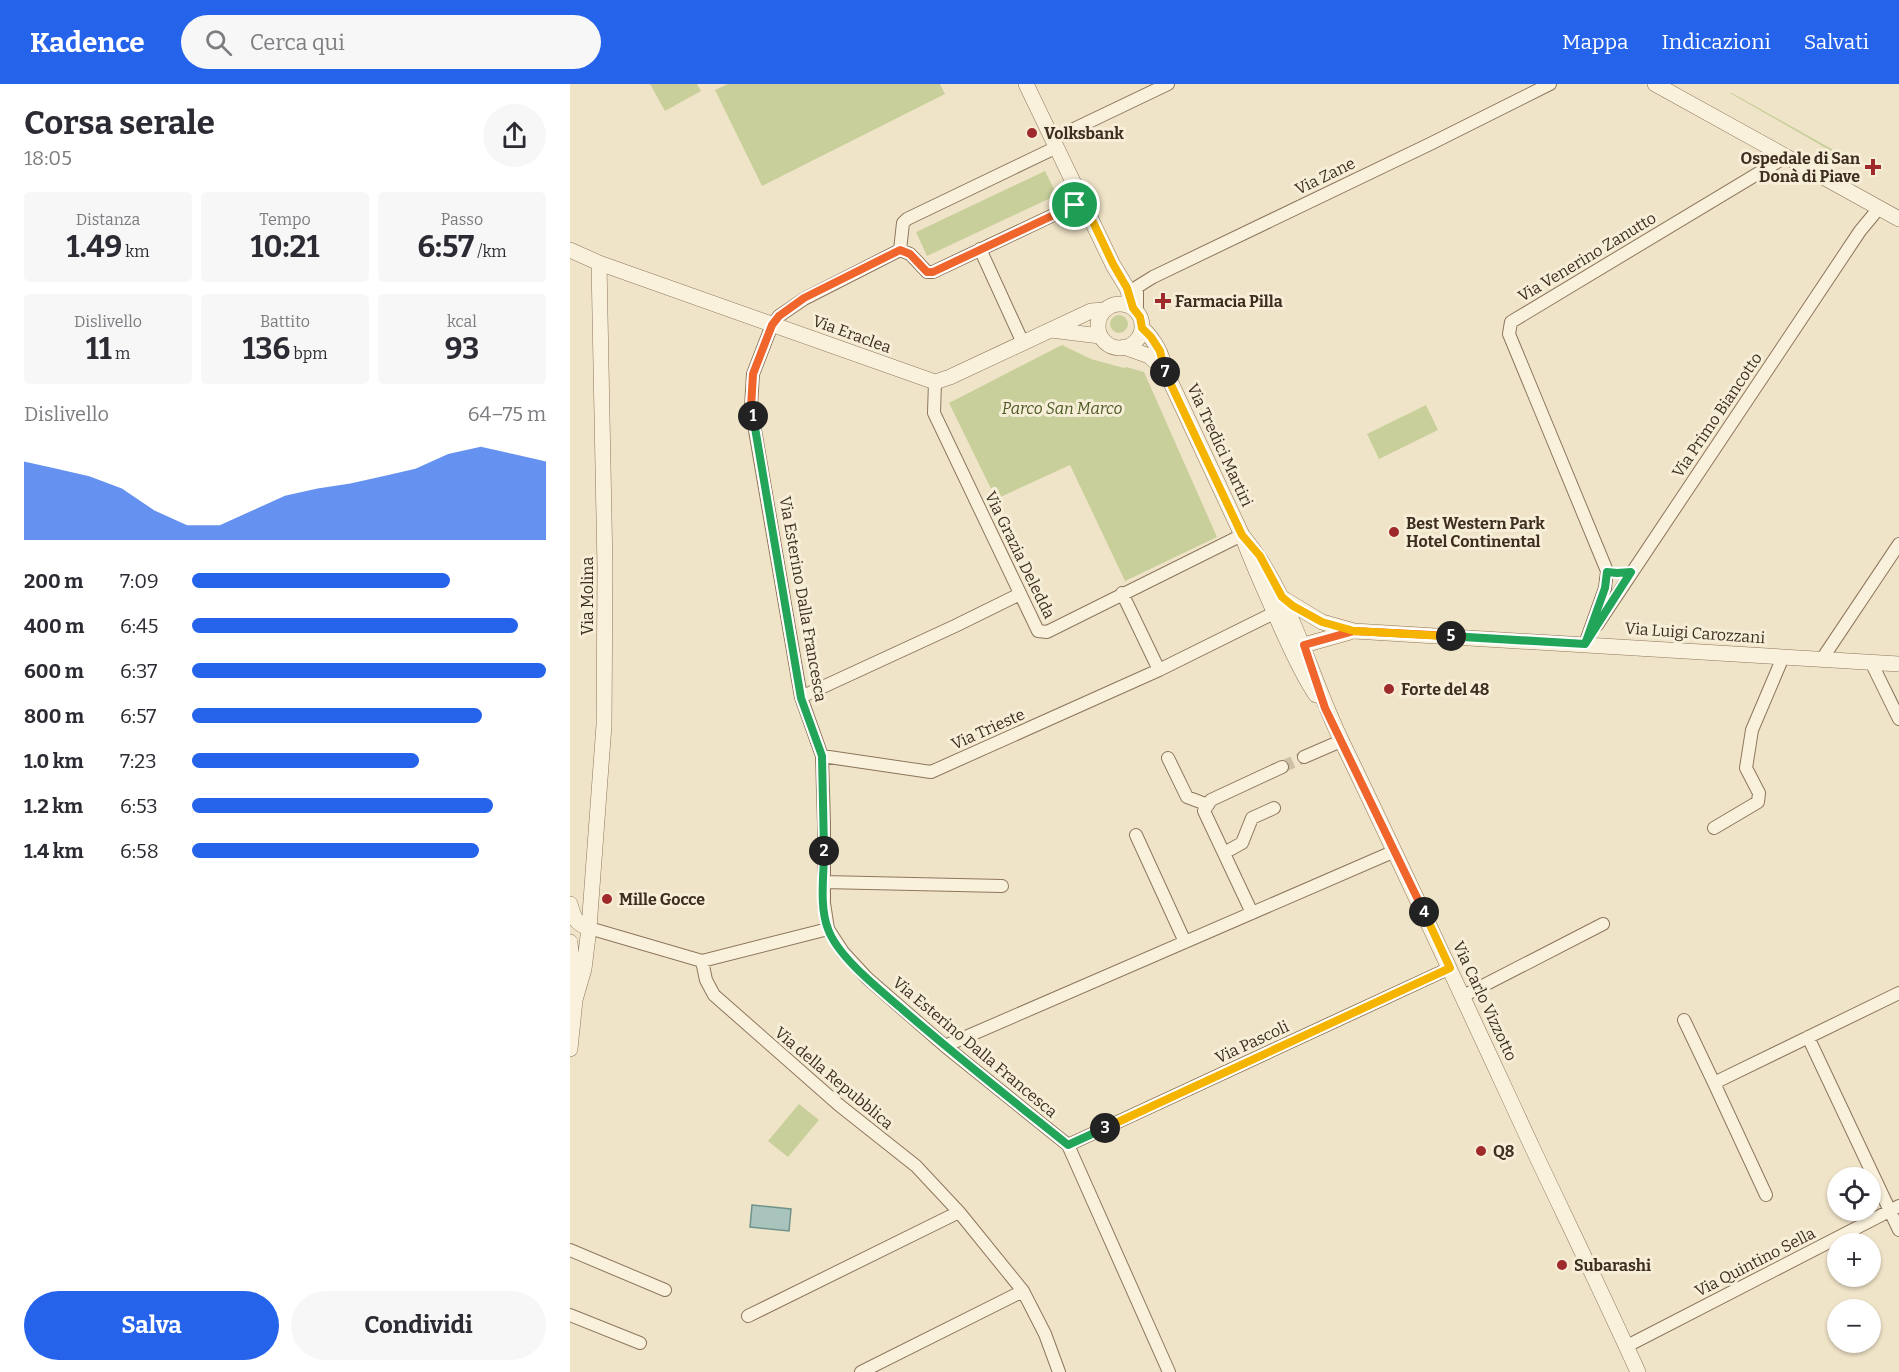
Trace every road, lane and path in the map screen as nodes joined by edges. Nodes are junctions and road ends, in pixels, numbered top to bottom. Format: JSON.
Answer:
{"nodes":[{"id":1,"x":1026,"y":84,"type":"edge"},
{"id":2,"x":1168,"y":84,"type":"edge"},
{"id":3,"x":1550,"y":84,"type":"edge"},
{"id":4,"x":1655,"y":84,"type":"edge"},
{"id":5,"x":1055,"y":143,"type":"junction"},
{"id":6,"x":1787,"y":156,"type":"junction"},
{"id":7,"x":1083,"y":201,"type":"junction"},
{"id":8,"x":1879,"y":208,"type":"junction"},
{"id":9,"x":1899,"y":219,"type":"edge"},
{"id":10,"x":980,"y":249,"type":"junction"},
{"id":11,"x":570,"y":250,"type":"edge"},
{"id":12,"x":900,"y":250,"type":"junction"},
{"id":13,"x":599,"y":262,"type":"junction"},
{"id":14,"x":1113,"y":264,"type":"junction"},
{"id":15,"x":1107,"y":308,"type":"junction"},
{"id":16,"x":1135,"y":310,"type":"junction"},
{"id":17,"x":772,"y":325,"type":"junction"},
{"id":18,"x":1142,"y":328,"type":"junction"},
{"id":19,"x":1051,"y":330,"type":"junction"},
{"id":20,"x":1100,"y":336,"type":"junction"},
{"id":21,"x":1023,"y":343,"type":"junction"},
{"id":22,"x":1124,"y":347,"type":"junction"},
{"id":23,"x":1165,"y":370,"type":"junction"},
{"id":24,"x":935,"y":382,"type":"junction"},
{"id":25,"x":1242,"y":535,"type":"junction"},
{"id":26,"x":1899,"y":544,"type":"edge"},
{"id":27,"x":1607,"y":572,"type":"junction"},
{"id":28,"x":1631,"y":572,"type":"junction"},
{"id":29,"x":1257,"y":574,"type":"junction"},
{"id":30,"x":1122,"y":593,"type":"junction"},
{"id":31,"x":1020,"y":594,"type":"junction"},
{"id":32,"x":1282,"y":597,"type":"junction"},
{"id":33,"x":1270,"y":615,"type":"dead end"},
{"id":34,"x":1322,"y":622,"type":"junction"},
{"id":35,"x":1292,"y":628,"type":"junction"},
{"id":36,"x":1354,"y":631,"type":"junction"},
{"id":37,"x":1585,"y":644,"type":"junction"},
{"id":38,"x":1297,"y":646,"type":"junction"},
{"id":39,"x":1783,"y":657,"type":"junction"},
{"id":40,"x":1822,"y":659,"type":"junction"},
{"id":41,"x":1871,"y":662,"type":"junction"},
{"id":42,"x":1899,"y":663,"type":"edge"},
{"id":43,"x":1158,"y":670,"type":"junction"},
{"id":44,"x":801,"y":698,"type":"junction"},
{"id":45,"x":1899,"y":719,"type":"edge"},
{"id":46,"x":1341,"y":741,"type":"junction"},
{"id":47,"x":822,"y":756,"type":"junction"},
{"id":48,"x":1304,"y":757,"type":"tunnel mouth"},
{"id":49,"x":1168,"y":758,"type":"dead end"},
{"id":50,"x":1282,"y":767,"type":"tunnel mouth"},
{"id":51,"x":1208,"y":805,"type":"junction"},
{"id":52,"x":1274,"y":808,"type":"dead end"},
{"id":53,"x":1714,"y":828,"type":"dead end"},
{"id":54,"x":1136,"y":836,"type":"dead end"},
{"id":55,"x":1395,"y":851,"type":"junction"},
{"id":56,"x":1224,"y":853,"type":"junction"},
{"id":57,"x":824,"y":882,"type":"junction"},
{"id":58,"x":1002,"y":886,"type":"dead end"},
{"id":59,"x":570,"y":904,"type":"edge"},
{"id":60,"x":1252,"y":913,"type":"junction"},
{"id":61,"x":1603,"y":924,"type":"dead end"},
{"id":62,"x":589,"y":928,"type":"junction"},
{"id":63,"x":828,"y":929,"type":"junction"},
{"id":64,"x":570,"y":942,"type":"edge"},
{"id":65,"x":1185,"y":942,"type":"junction"},
{"id":66,"x":702,"y":961,"type":"junction"},
{"id":67,"x":1450,"y":968,"type":"junction"},
{"id":68,"x":1899,"y":993,"type":"edge"},
{"id":69,"x":1463,"y":996,"type":"junction"},
{"id":70,"x":575,"y":1000,"type":"junction"},
{"id":71,"x":1684,"y":1020,"type":"dead end"},
{"id":72,"x":1808,"y":1037,"type":"junction"},
{"id":73,"x":945,"y":1046,"type":"junction"},
{"id":74,"x":570,"y":1048,"type":"edge"},
{"id":75,"x":1713,"y":1083,"type":"junction"},
{"id":76,"x":1068,"y":1145,"type":"junction"},
{"id":77,"x":1766,"y":1195,"type":"dead end"},
{"id":78,"x":1895,"y":1208,"type":"edge"},
{"id":79,"x":959,"y":1212,"type":"junction"},
{"id":80,"x":1899,"y":1230,"type":"edge"},
{"id":81,"x":570,"y":1250,"type":"edge"},
{"id":82,"x":665,"y":1290,"type":"dead end"},
{"id":83,"x":1023,"y":1291,"type":"junction"},
{"id":84,"x":570,"y":1315,"type":"edge"},
{"id":85,"x":748,"y":1316,"type":"dead end"},
{"id":86,"x":640,"y":1343,"type":"dead end"},
{"id":87,"x":1627,"y":1347,"type":"junction"},
{"id":88,"x":861,"y":1372,"type":"edge"},
{"id":89,"x":1059,"y":1372,"type":"edge"},
{"id":90,"x":1169,"y":1372,"type":"edge"},
{"id":91,"x":1638,"y":1372,"type":"edge"}],
"edges":[{"from":1,"to":5,"type":"street"},
{"from":2,"to":5,"type":"street"},
{"from":3,"to":16,"type":"street","name":"Via Zane"},
{"from":4,"to":6,"type":"street"},
{"from":5,"to":7,"type":"street"},
{"from":5,"to":12,"type":"street"},
{"from":6,"to":8,"type":"street"},
{"from":6,"to":27,"type":"street","name":"Via Venerino Zanutto"},
{"from":7,"to":10,"type":"street"},
{"from":7,"to":14,"type":"street"},
{"from":8,"to":9,"type":"street"},
{"from":8,"to":28,"type":"street","name":"Via Primo Biancotto"},
{"from":10,"to":12,"type":"street"},
{"from":10,"to":21,"type":"street"},
{"from":11,"to":13,"type":"street","name":"Via Eraclea"},
{"from":12,"to":17,"type":"street"},
{"from":13,"to":17,"type":"street","name":"Via Eraclea"},
{"from":13,"to":62,"type":"street","name":"Via Molina"},
{"from":14,"to":15,"type":"street"},
{"from":14,"to":16,"type":"street"},
{"from":15,"to":16,"type":"street"},
{"from":15,"to":19,"type":"street"},
{"from":15,"to":20,"type":"street"},
{"from":16,"to":18,"type":"street"},
{"from":17,"to":24,"type":"street","name":"Via Eraclea"},
{"from":17,"to":44,"type":"street","name":"Via Esterino Dalla Francesca"},
{"from":18,"to":22,"type":"street"},
{"from":18,"to":23,"type":"street","name":"Via Tredici Martiri"},
{"from":19,"to":20,"type":"street"},
{"from":19,"to":21,"type":"street"},
{"from":20,"to":22,"type":"street"},
{"from":21,"to":24,"type":"street"},
{"from":22,"to":23,"type":"street","name":"Via Tredici Martiri"},
{"from":23,"to":25,"type":"street","name":"Via Tredici Martiri"},
{"from":24,"to":31,"type":"street","name":"Via Grazia Deledda"},
{"from":25,"to":29,"type":"street","name":"Via Tredici Martiri"},
{"from":25,"to":30,"type":"street","name":"Via Grazia Deledda"},
{"from":25,"to":32,"type":"street","name":"Via Tredici Martiri"},
{"from":26,"to":40,"type":"street"},
{"from":27,"to":28,"type":"street"},
{"from":27,"to":37,"type":"street"},
{"from":28,"to":37,"type":"street","name":"Via Primo Biancotto"},
{"from":29,"to":35,"type":"street","name":"Via Tredici Martiri"},
{"from":29,"to":38,"type":"street","name":"Via Tredici Martiri"},
{"from":30,"to":31,"type":"street","name":"Via Grazia Deledda"},
{"from":30,"to":43,"type":"street"},
{"from":31,"to":44,"type":"street"},
{"from":32,"to":34,"type":"street","name":"Via Luigi Carozzani"},
{"from":32,"to":35,"type":"street","name":"Via Tredici Martiri"},
{"from":33,"to":43,"type":"street","name":"Via Trieste"},
{"from":34,"to":35,"type":"street","name":"Via Luigi Carozzani"},
{"from":34,"to":36,"type":"street","name":"Via Luigi Carozzani"},
{"from":35,"to":38,"type":"street","name":"Via Tredici Martiri"},
{"from":36,"to":37,"type":"street","name":"Via Luigi Carozzani"},
{"from":36,"to":38,"type":"street","name":"Via Luigi Carozzani"},
{"from":37,"to":39,"type":"street","name":"Via Luigi Carozzani"},
{"from":38,"to":46,"type":"street","name":"Via Carlo Vizzotto"},
{"from":39,"to":40,"type":"street","name":"Via Luigi Carozzani"},
{"from":39,"to":53,"type":"street","name":"Via Luigi Carozzani"},
{"from":40,"to":41,"type":"street","name":"Via Luigi Carozzani"},
{"from":41,"to":42,"type":"street","name":"Via Luigi Carozzani"},
{"from":41,"to":45,"type":"street"},
{"from":43,"to":47,"type":"street","name":"Via Trieste"},
{"from":44,"to":47,"type":"street","name":"Via Esterino Dalla Francesca"},
{"from":46,"to":48,"type":"street"},
{"from":46,"to":55,"type":"street","name":"Via Carlo Vizzotto"},
{"from":47,"to":57,"type":"street","name":"Via Esterino Dalla Francesca"},
{"from":49,"to":51,"type":"street"},
{"from":50,"to":51,"type":"street"},
{"from":51,"to":56,"type":"street"},
{"from":52,"to":56,"type":"street"},
{"from":54,"to":65,"type":"street"},
{"from":55,"to":60,"type":"street"},
{"from":55,"to":67,"type":"street","name":"Via Carlo Vizzotto"},
{"from":56,"to":60,"type":"street"},
{"from":57,"to":58,"type":"street"},
{"from":57,"to":63,"type":"street","name":"Via Esterino Dalla Francesca"},
{"from":59,"to":62,"type":"street"},
{"from":60,"to":65,"type":"street"},
{"from":61,"to":69,"type":"street"},
{"from":62,"to":66,"type":"street"},
{"from":62,"to":70,"type":"street","name":"Via Molina"},
{"from":63,"to":66,"type":"street"},
{"from":63,"to":73,"type":"street","name":"Via Esterino Dalla Francesca"},
{"from":64,"to":70,"type":"street"},
{"from":65,"to":73,"type":"street"},
{"from":66,"to":79,"type":"street","name":"Via della Repubblica"},
{"from":67,"to":69,"type":"street","name":"Via Carlo Vizzotto"},
{"from":67,"to":76,"type":"street","name":"Via Pascoli"},
{"from":68,"to":72,"type":"street"},
{"from":69,"to":87,"type":"street","name":"Via Carlo Vizzotto"},
{"from":70,"to":74,"type":"street"},
{"from":71,"to":75,"type":"street"},
{"from":72,"to":75,"type":"street"},
{"from":72,"to":78,"type":"street"},
{"from":73,"to":76,"type":"street","name":"Via Esterino Dalla Francesca"},
{"from":75,"to":77,"type":"street"},
{"from":76,"to":90,"type":"street","name":"Via Esterino Dalla Francesca"},
{"from":78,"to":80,"type":"street"},
{"from":78,"to":87,"type":"street","name":"Via Quintino Sella"},
{"from":79,"to":83,"type":"street","name":"Via della Repubblica"},
{"from":79,"to":85,"type":"street"},
{"from":81,"to":82,"type":"street"},
{"from":83,"to":88,"type":"street"},
{"from":83,"to":89,"type":"street","name":"Via della Repubblica"},
{"from":84,"to":86,"type":"street"},
{"from":87,"to":91,"type":"street","name":"Via Carlo Vizzotto"}]}
